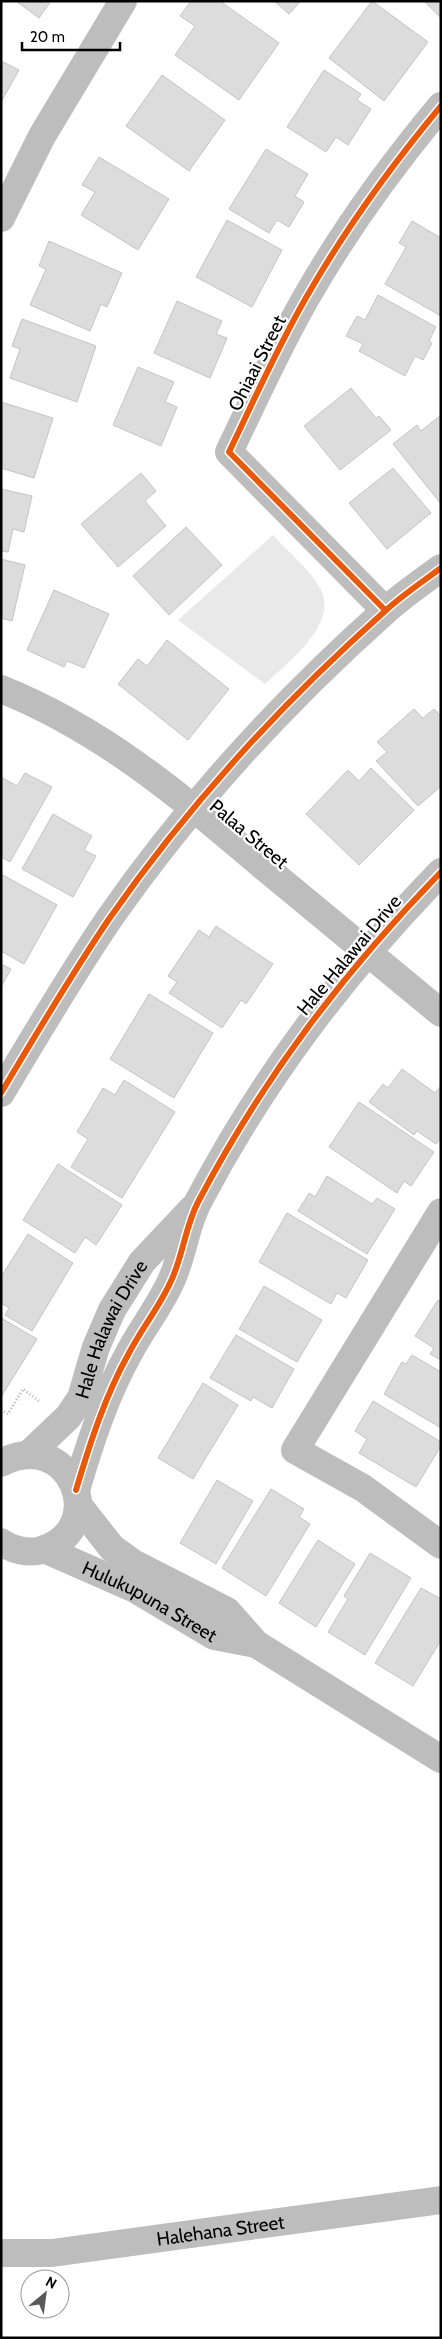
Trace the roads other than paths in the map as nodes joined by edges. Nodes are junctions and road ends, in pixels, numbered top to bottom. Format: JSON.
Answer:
{"nodes":[{"id":1,"x":123,"y":1,"type":"edge"},
{"id":2,"x":441,"y":106,"type":"edge"},
{"id":3,"x":1,"y":218,"type":"edge"},
{"id":4,"x":441,"y":568,"type":"edge"},
{"id":5,"x":385,"y":610,"type":"junction"},
{"id":6,"x":1,"y":689,"type":"edge"},
{"id":7,"x":195,"y":808,"type":"junction"},
{"id":8,"x":441,"y":872,"type":"edge"},
{"id":9,"x":367,"y":952,"type":"junction"},
{"id":10,"x":441,"y":1013,"type":"edge"},
{"id":11,"x":1,"y":1093,"type":"edge"},
{"id":12,"x":196,"y":1205,"type":"junction"},
{"id":13,"x":441,"y":1212,"type":"edge"},
{"id":14,"x":29,"y":1454,"type":"junction"},
{"id":15,"x":1,"y":1463,"type":"edge"},
{"id":16,"x":77,"y":1498,"type":"junction"},
{"id":17,"x":441,"y":1545,"type":"edge"},
{"id":18,"x":17,"y":1551,"type":"edge"},
{"id":19,"x":256,"y":1644,"type":"junction"},
{"id":20,"x":441,"y":1759,"type":"edge"},
{"id":21,"x":441,"y":2200,"type":"edge"},
{"id":22,"x":1,"y":2253,"type":"edge"}],
"edges":[{"from":1,"to":3,"type":"street"},
{"from":2,"to":5,"type":"street","name":"Ohiaai Street"},
{"from":4,"to":5,"type":"street"},
{"from":5,"to":7,"type":"street"},
{"from":6,"to":7,"type":"street","name":"Palaa Street"},
{"from":7,"to":9,"type":"street","name":"Palaa Street"},
{"from":7,"to":11,"type":"street"},
{"from":8,"to":9,"type":"street","name":"Hale Halawai Drive"},
{"from":9,"to":10,"type":"street","name":"Palaa Street"},
{"from":9,"to":12,"type":"street","name":"Hale Halawai Drive"},
{"from":12,"to":14,"type":"street","name":"Hale Halawai Drive"},
{"from":12,"to":16,"type":"street","name":"Hale Halawai Drive"},
{"from":13,"to":17,"type":"street"},
{"from":14,"to":15,"type":"street"},
{"from":14,"to":16,"type":"street","name":"Hulukupuna Street"},
{"from":16,"to":18,"type":"street","name":"Hale Halawai Drive"},
{"from":16,"to":19,"type":"street","name":"Hulukupuna Street"},
{"from":18,"to":19,"type":"street","name":"Hulukupuna Street"},
{"from":19,"to":20,"type":"street","name":"Hulukupuna Street"},
{"from":21,"to":22,"type":"street","name":"Halehana Street"}]}
